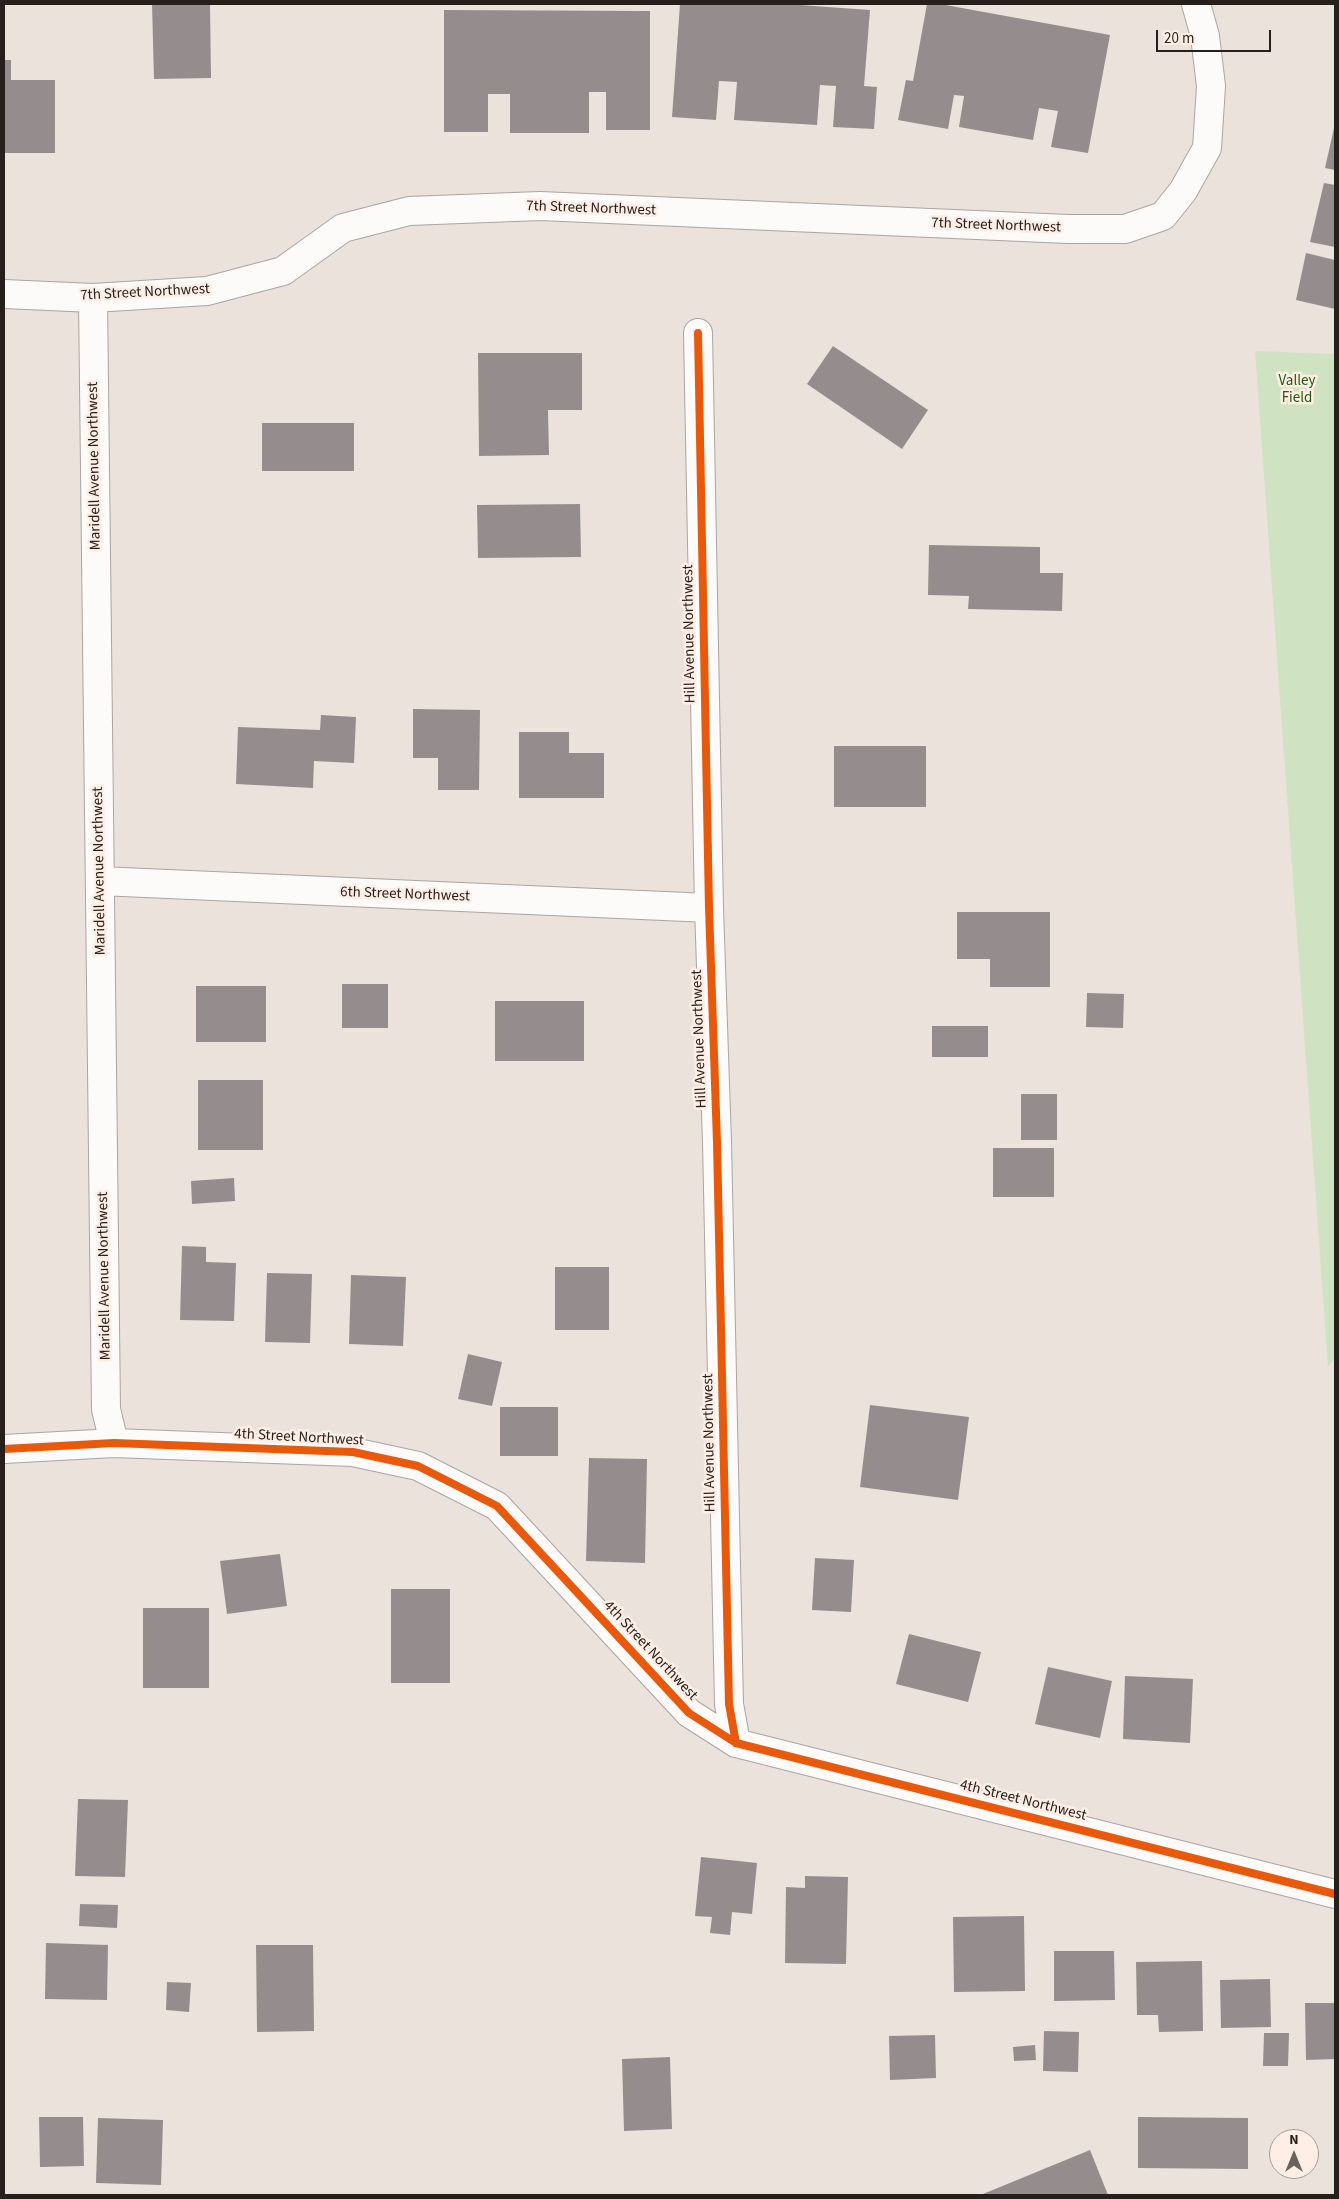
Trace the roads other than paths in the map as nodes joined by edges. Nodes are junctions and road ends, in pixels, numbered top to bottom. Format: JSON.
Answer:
{"nodes":[{"id":1,"x":1196,"y":4,"type":"edge"},
{"id":2,"x":4,"y":294,"type":"edge"},
{"id":3,"x":93,"y":298,"type":"junction"},
{"id":4,"x":698,"y":334,"type":"dead end"},
{"id":5,"x":100,"y":881,"type":"junction"},
{"id":6,"x":709,"y":908,"type":"junction"},
{"id":7,"x":114,"y":1443,"type":"junction"},
{"id":8,"x":4,"y":1449,"type":"edge"},
{"id":9,"x":736,"y":1742,"type":"junction"},
{"id":10,"x":1335,"y":1894,"type":"edge"}],
"edges":[{"from":1,"to":3,"type":"street","name":"7th Street Northwest"},
{"from":2,"to":3,"type":"street","name":"7th Street Northwest"},
{"from":3,"to":5,"type":"street","name":"Maridell Avenue Northwest"},
{"from":4,"to":6,"type":"street","name":"Hill Avenue Northwest"},
{"from":5,"to":6,"type":"street","name":"6th Street Northwest"},
{"from":5,"to":7,"type":"street","name":"Maridell Avenue Northwest"},
{"from":6,"to":9,"type":"street","name":"Hill Avenue Northwest"},
{"from":7,"to":8,"type":"street","name":"4th Street Northwest"},
{"from":7,"to":9,"type":"street","name":"4th Street Northwest"},
{"from":9,"to":10,"type":"street","name":"4th Street Northwest"}]}
